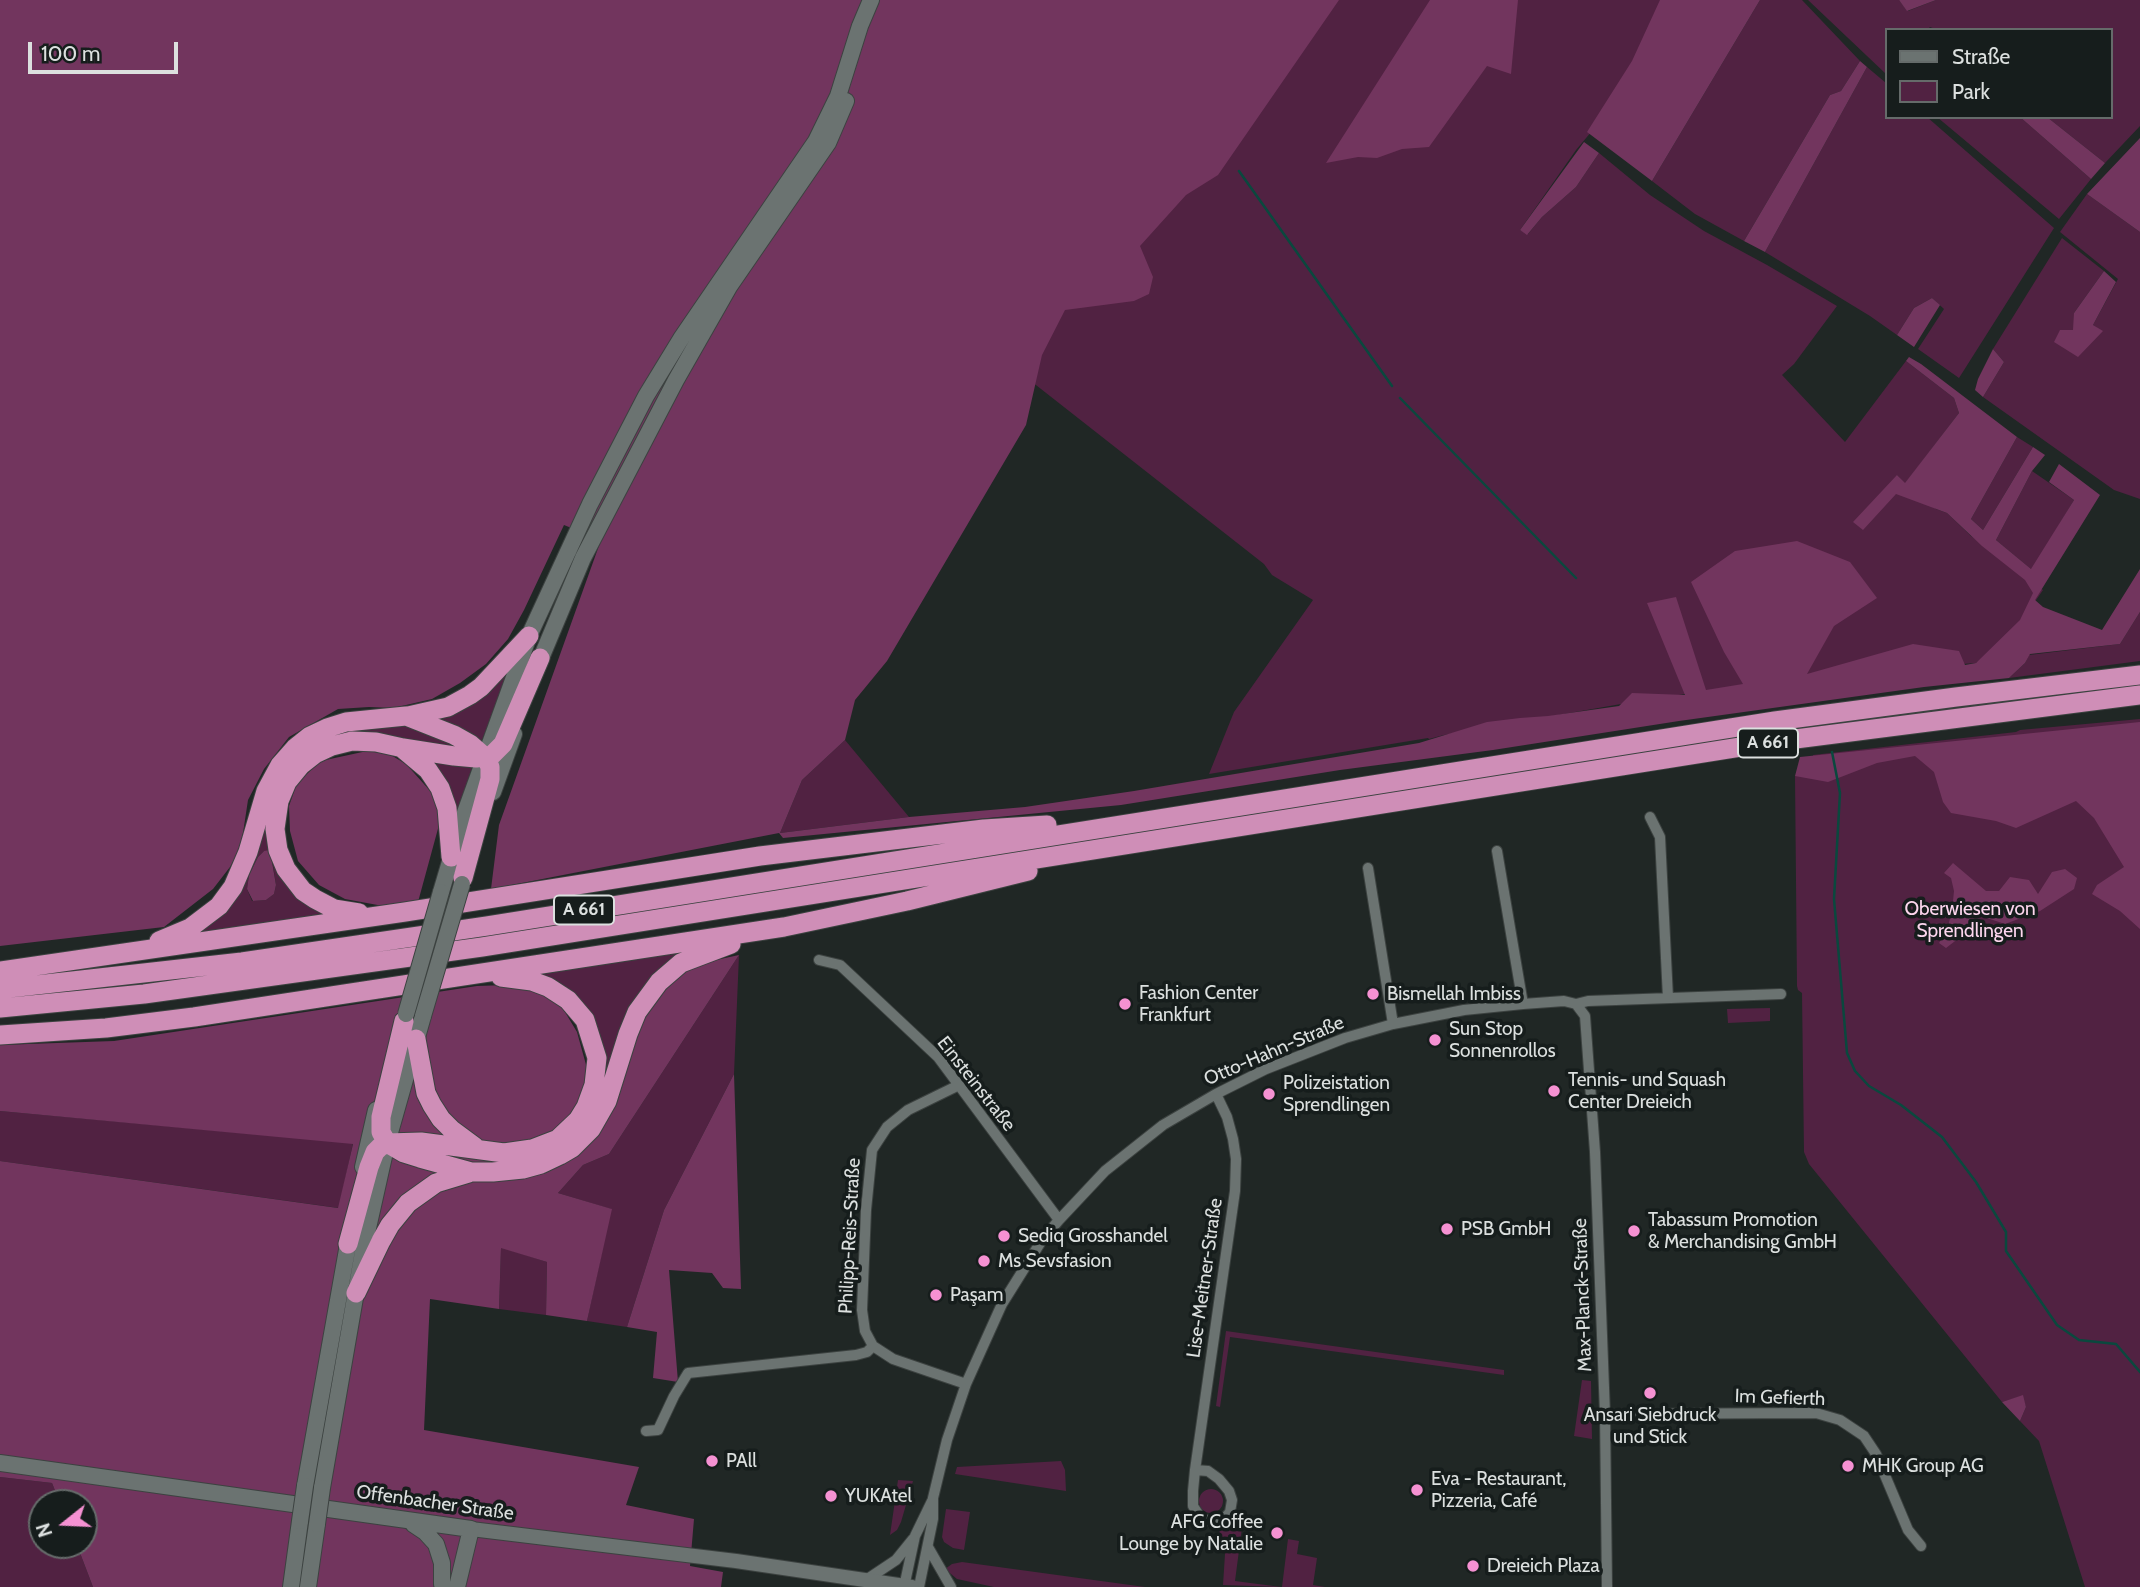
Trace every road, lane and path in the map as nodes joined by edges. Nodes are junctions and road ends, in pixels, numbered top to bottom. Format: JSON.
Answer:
{"nodes":[{"id":1,"x":871,"y":0,"type":"edge"},
{"id":2,"x":854,"y":50,"type":"junction"},
{"id":3,"x":529,"y":636,"type":"junction"},
{"id":4,"x":540,"y":658,"type":"junction"},
{"id":5,"x":2140,"y":675,"type":"edge"},
{"id":6,"x":2140,"y":695,"type":"edge"},
{"id":7,"x":406,"y":716,"type":"junction"},
{"id":8,"x":402,"y":748,"type":"junction"},
{"id":9,"x":486,"y":758,"type":"junction"},
{"id":10,"x":1167,"y":817,"type":"junction"},
{"id":11,"x":1650,"y":817,"type":"dead end"},
{"id":12,"x":1127,"y":844,"type":"junction"},
{"id":13,"x":1497,"y":851,"type":"dead end"},
{"id":14,"x":451,"y":857,"type":"junction"},
{"id":15,"x":1368,"y":868,"type":"dead end"},
{"id":16,"x":462,"y":881,"type":"junction"},
{"id":17,"x":405,"y":912,"type":"junction"},
{"id":18,"x":784,"y":927,"type":"junction"},
{"id":19,"x":93,"y":958,"type":"junction"},
{"id":20,"x":819,"y":960,"type":"dead end"},
{"id":21,"x":0,"y":971,"type":"edge"},
{"id":22,"x":468,"y":976,"type":"junction"},
{"id":23,"x":0,"y":989,"type":"edge"},
{"id":24,"x":1781,"y":994,"type":"dead end"},
{"id":25,"x":1668,"y":998,"type":"junction"},
{"id":26,"x":1524,"y":1004,"type":"junction"},
{"id":27,"x":1576,"y":1004,"type":"junction"},
{"id":28,"x":0,"y":1008,"type":"edge"},
{"id":29,"x":405,"y":1018,"type":"junction"},
{"id":30,"x":1393,"y":1024,"type":"junction"},
{"id":31,"x":0,"y":1035,"type":"edge"},
{"id":32,"x":416,"y":1039,"type":"junction"},
{"id":33,"x":957,"y":1086,"type":"junction"},
{"id":34,"x":1216,"y":1094,"type":"junction"},
{"id":35,"x":387,"y":1143,"type":"junction"},
{"id":36,"x":475,"y":1148,"type":"junction"},
{"id":37,"x":471,"y":1172,"type":"junction"},
{"id":38,"x":1059,"y":1220,"type":"junction"},
{"id":39,"x":348,"y":1244,"type":"junction"},
{"id":40,"x":356,"y":1293,"type":"junction"},
{"id":41,"x":873,"y":1346,"type":"junction"},
{"id":42,"x":965,"y":1384,"type":"junction"},
{"id":43,"x":1605,"y":1414,"type":"junction"},
{"id":44,"x":646,"y":1431,"type":"dead end"},
{"id":45,"x":0,"y":1463,"type":"edge"},
{"id":46,"x":1195,"y":1469,"type":"junction"},
{"id":47,"x":933,"y":1498,"type":"junction"},
{"id":48,"x":408,"y":1521,"type":"junction"},
{"id":49,"x":470,"y":1529,"type":"junction"},
{"id":50,"x":915,"y":1536,"type":"junction"},
{"id":51,"x":1921,"y":1546,"type":"dead end"},
{"id":52,"x":928,"y":1547,"type":"junction"},
{"id":53,"x":869,"y":1584,"type":"edge"},
{"id":54,"x":447,"y":1586,"type":"edge"},
{"id":55,"x":291,"y":1587,"type":"edge"},
{"id":56,"x":308,"y":1587,"type":"edge"},
{"id":57,"x":910,"y":1587,"type":"edge"},
{"id":58,"x":951,"y":1587,"type":"edge"},
{"id":59,"x":1607,"y":1587,"type":"edge"}],
"edges":[{"from":1,"to":2,"type":"main road"},
{"from":2,"to":3,"type":"main road"},
{"from":2,"to":4,"type":"main road"},
{"from":3,"to":7,"type":"highway"},
{"from":3,"to":9,"type":"main road"},
{"from":4,"to":9,"type":"highway"},
{"from":4,"to":16,"type":"main road"},
{"from":5,"to":10,"type":"highway","number":"A 661"},
{"from":6,"to":12,"type":"highway","number":"A 661"},
{"from":7,"to":9,"type":"highway"},
{"from":7,"to":19,"type":"highway"},
{"from":8,"to":9,"type":"highway"},
{"from":8,"to":14,"type":"highway"},
{"from":8,"to":17,"type":"highway"},
{"from":9,"to":14,"type":"main road"},
{"from":9,"to":16,"type":"highway"},
{"from":10,"to":17,"type":"highway"},
{"from":10,"to":23,"type":"highway","number":"A 661"},
{"from":11,"to":25,"type":"street"},
{"from":12,"to":18,"type":"highway"},
{"from":12,"to":28,"type":"highway","number":"A 661"},
{"from":13,"to":26,"type":"street"},
{"from":14,"to":29,"type":"main road","bridge":true},
{"from":15,"to":30,"type":"street"},
{"from":16,"to":32,"type":"main road","bridge":true},
{"from":17,"to":19,"type":"highway"},
{"from":18,"to":22,"type":"highway"},
{"from":18,"to":37,"type":"highway"},
{"from":19,"to":21,"type":"highway"},
{"from":20,"to":33,"type":"street","name":"Einsteinstraße"},
{"from":22,"to":31,"type":"highway"},
{"from":22,"to":36,"type":"highway"},
{"from":24,"to":25,"type":"street","name":"Otto-Hahn-Straße"},
{"from":25,"to":27,"type":"street","name":"Otto-Hahn-Straße"},
{"from":26,"to":27,"type":"street","name":"Otto-Hahn-Straße"},
{"from":26,"to":30,"type":"street","name":"Otto-Hahn-Straße"},
{"from":27,"to":43,"type":"street","name":"Max-Planck-Straße"},
{"from":29,"to":35,"type":"highway"},
{"from":29,"to":39,"type":"main road"},
{"from":30,"to":34,"type":"street","name":"Otto-Hahn-Straße"},
{"from":32,"to":35,"type":"main road"},
{"from":32,"to":36,"type":"highway"},
{"from":33,"to":38,"type":"street","name":"Einsteinstraße"},
{"from":33,"to":41,"type":"street","name":"Philipp-Reis-Straße"},
{"from":34,"to":38,"type":"street","name":"Otto-Hahn-Straße"},
{"from":34,"to":46,"type":"street","name":"Lise-Meitner-Straße"},
{"from":35,"to":36,"type":"highway"},
{"from":35,"to":37,"type":"highway"},
{"from":35,"to":39,"type":"highway"},
{"from":35,"to":40,"type":"main road"},
{"from":37,"to":40,"type":"highway"},
{"from":38,"to":42,"type":"street","name":"Otto-Hahn-Straße"},
{"from":39,"to":55,"type":"main road","bridge":true},
{"from":40,"to":56,"type":"main road","bridge":true},
{"from":41,"to":42,"type":"street"},
{"from":41,"to":44,"type":"street"},
{"from":42,"to":47,"type":"street","name":"Otto-Hahn-Straße"},
{"from":43,"to":51,"type":"street","name":"Im Gefierth"},
{"from":43,"to":59,"type":"street","name":"Max-Planck-Straße"},
{"from":45,"to":48,"type":"main road","name":"Offenbacher Straße"},
{"from":46,"to":46,"type":"street","name":"Lise-Meitner-Straße"},
{"from":47,"to":50,"type":"street","name":"Otto-Hahn-Straße"},
{"from":47,"to":52,"type":"street","name":"Otto-Hahn-Straße"},
{"from":48,"to":49,"type":"main road","name":"Offenbacher Straße"},
{"from":48,"to":54,"type":"main road"},
{"from":49,"to":53,"type":"street","name":"Offenbacher Straße"},
{"from":49,"to":54,"type":"main road"},
{"from":50,"to":53,"type":"street"},
{"from":50,"to":57,"type":"street","name":"Otto-Hahn-Straße"},
{"from":52,"to":57,"type":"street","name":"Otto-Hahn-Straße"},
{"from":52,"to":58,"type":"street"},
{"from":53,"to":57,"type":"street","name":"Offenbacher Straße"}]}
